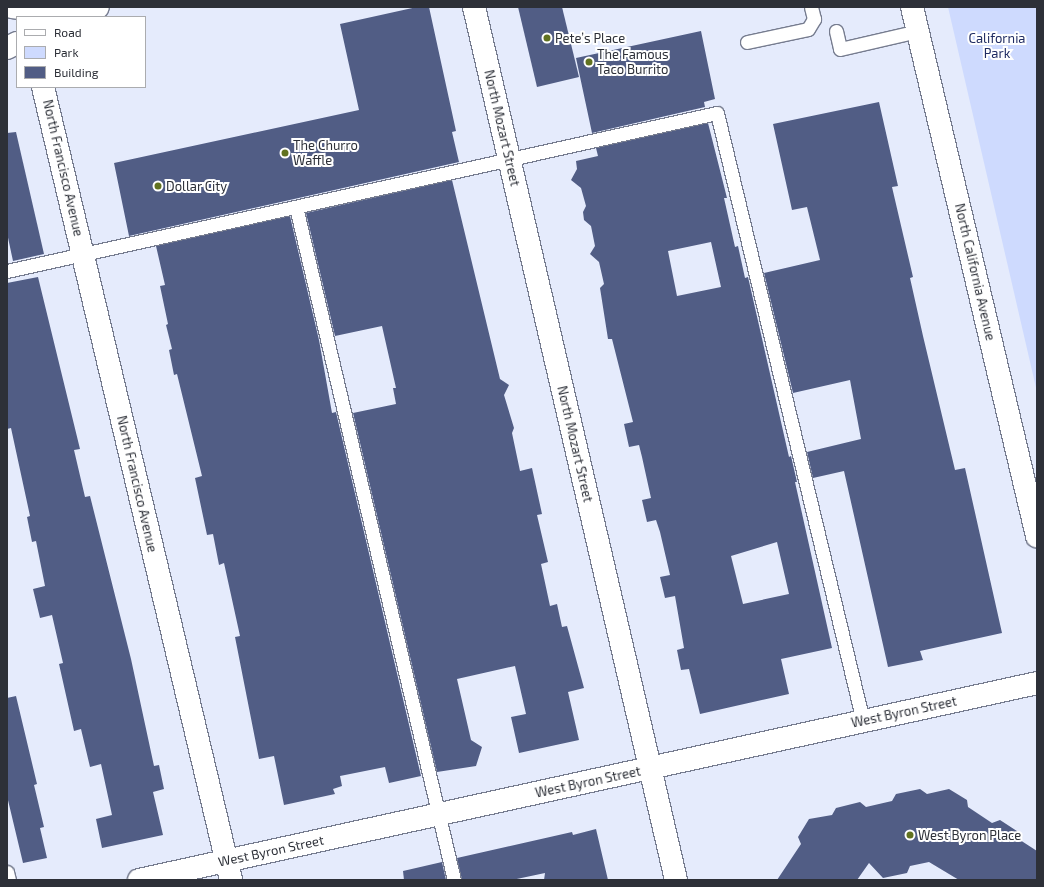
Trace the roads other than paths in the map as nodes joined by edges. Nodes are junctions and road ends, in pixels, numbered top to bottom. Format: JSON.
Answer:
{"nodes":[{"id":1,"x":98,"y":7,"type":"edge"},
{"id":2,"x":474,"y":7,"type":"edge"},
{"id":3,"x":811,"y":7,"type":"edge"},
{"id":4,"x":912,"y":7,"type":"edge"},
{"id":5,"x":22,"y":10,"type":"edge"},
{"id":6,"x":67,"y":15,"type":"edge"},
{"id":7,"x":836,"y":31,"type":"dead end"},
{"id":8,"x":918,"y":31,"type":"junction"},
{"id":9,"x":747,"y":42,"type":"dead end"},
{"id":10,"x":16,"y":44,"type":"edge"},
{"id":11,"x":7,"y":48,"type":"edge"},
{"id":12,"x":43,"y":88,"type":"edge"},
{"id":13,"x":509,"y":159,"type":"junction"},
{"id":14,"x":296,"y":207,"type":"junction"},
{"id":15,"x":83,"y":254,"type":"junction"},
{"id":16,"x":7,"y":271,"type":"edge"},
{"id":17,"x":1037,"y":536,"type":"edge"},
{"id":18,"x":1037,"y":683,"type":"edge"},
{"id":19,"x":863,"y":721,"type":"junction"},
{"id":20,"x":650,"y":768,"type":"junction"},
{"id":21,"x":439,"y":814,"type":"junction"},
{"id":22,"x":229,"y":870,"type":"edge"},
{"id":23,"x":7,"y":872,"type":"edge"},
{"id":24,"x":9,"y":880,"type":"edge"},
{"id":25,"x":139,"y":880,"type":"edge"},
{"id":26,"x":454,"y":880,"type":"edge"},
{"id":27,"x":676,"y":880,"type":"edge"}],
"edges":[{"from":1,"to":6,"type":"street"},
{"from":2,"to":13,"type":"street","name":"North Mozart Street"},
{"from":3,"to":9,"type":"lane"},
{"from":4,"to":8,"type":"street","name":"North California Avenue"},
{"from":5,"to":6,"type":"street"},
{"from":7,"to":8,"type":"lane"},
{"from":8,"to":17,"type":"street","name":"North California Avenue"},
{"from":10,"to":11,"type":"street"},
{"from":12,"to":15,"type":"street","name":"North Francisco Avenue"},
{"from":13,"to":14,"type":"lane"},
{"from":13,"to":19,"type":"lane"},
{"from":13,"to":20,"type":"street","name":"North Mozart Street"},
{"from":14,"to":15,"type":"lane"},
{"from":14,"to":21,"type":"lane"},
{"from":15,"to":16,"type":"lane"},
{"from":15,"to":22,"type":"street","name":"North Francisco Avenue"},
{"from":18,"to":19,"type":"street","name":"West Byron Street"},
{"from":19,"to":20,"type":"street","name":"West Byron Street"},
{"from":20,"to":21,"type":"street","name":"West Byron Street"},
{"from":20,"to":27,"type":"street","name":"North Mozart Street"},
{"from":21,"to":22,"type":"street","name":"West Byron Street"},
{"from":21,"to":26,"type":"lane"},
{"from":22,"to":25,"type":"street","name":"West Byron Street"},
{"from":23,"to":24,"type":"lane"}]}
